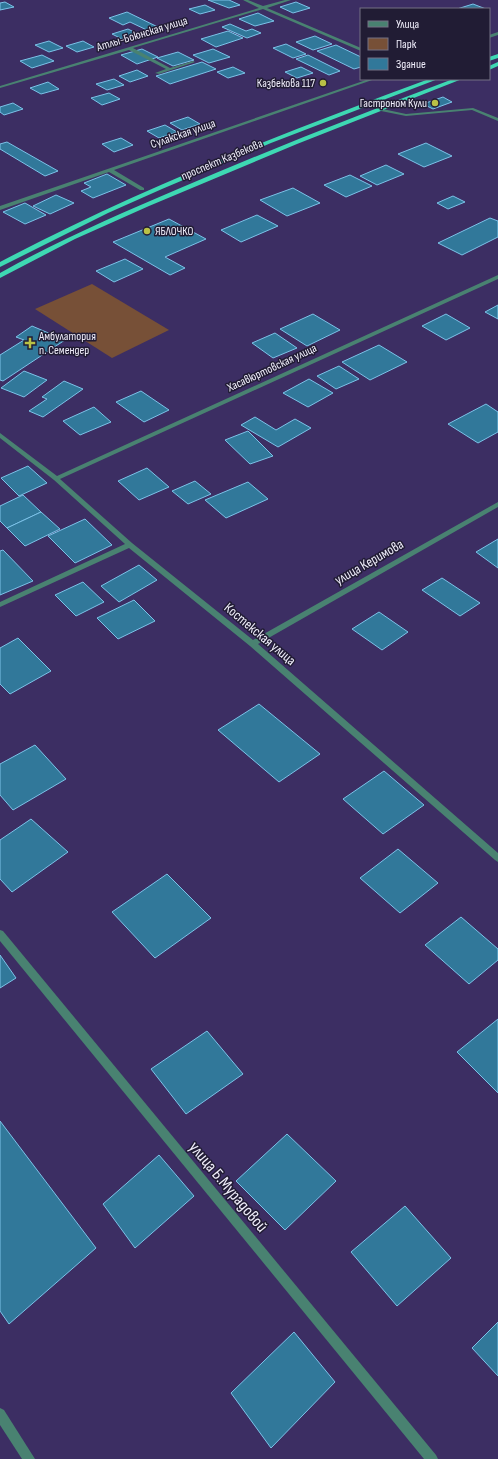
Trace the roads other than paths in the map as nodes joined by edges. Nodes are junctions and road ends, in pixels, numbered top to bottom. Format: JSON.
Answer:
{"nodes":[{"id":1,"x":245,"y":0,"type":"edge"},
{"id":2,"x":289,"y":0,"type":"edge"},
{"id":3,"x":263,"y":8,"type":"junction"},
{"id":4,"x":129,"y":48,"type":"junction"},
{"id":5,"x":360,"y":50,"type":"edge"},
{"id":6,"x":193,"y":62,"type":"dead end"},
{"id":7,"x":169,"y":69,"type":"junction"},
{"id":8,"x":157,"y":73,"type":"dead end"},
{"id":9,"x":369,"y":80,"type":"edge"},
{"id":10,"x":432,"y":80,"type":"edge"},
{"id":11,"x":456,"y":80,"type":"edge"},
{"id":12,"x":0,"y":87,"type":"edge"},
{"id":13,"x":378,"y":109,"type":"junction"},
{"id":14,"x":498,"y":120,"type":"edge"},
{"id":15,"x":110,"y":170,"type":"junction"},
{"id":16,"x":142,"y":189,"type":"dead end"},
{"id":17,"x":0,"y":208,"type":"edge"},
{"id":18,"x":0,"y":265,"type":"edge"},
{"id":19,"x":0,"y":276,"type":"edge"},
{"id":20,"x":498,"y":277,"type":"edge"},
{"id":21,"x":0,"y":435,"type":"edge"},
{"id":22,"x":56,"y":479,"type":"junction"},
{"id":23,"x":498,"y":504,"type":"edge"},
{"id":24,"x":130,"y":545,"type":"junction"},
{"id":25,"x":0,"y":605,"type":"edge"},
{"id":26,"x":253,"y":644,"type":"junction"},
{"id":27,"x":498,"y":858,"type":"edge"},
{"id":28,"x":0,"y":934,"type":"edge"},
{"id":29,"x":0,"y":1414,"type":"edge"},
{"id":30,"x":29,"y":1459,"type":"edge"},
{"id":31,"x":432,"y":1459,"type":"edge"}],
"edges":[{"from":1,"to":3,"type":"street"},
{"from":2,"to":3,"type":"street","name":"Атлы-Боюнская улица"},
{"from":3,"to":4,"type":"street","name":"Атлы-Боюнская улица"},
{"from":3,"to":5,"type":"street"},
{"from":4,"to":7,"type":"street"},
{"from":4,"to":12,"type":"street","name":"Атлы-Боюнская улица"},
{"from":6,"to":7,"type":"street"},
{"from":7,"to":8,"type":"street"},
{"from":9,"to":15,"type":"street","name":"Сулакская улица"},
{"from":10,"to":18,"type":"highway","name":"проспект Казбекова"},
{"from":11,"to":13,"type":"highway","name":"проспект Казбекова"},
{"from":13,"to":14,"type":"street"},
{"from":13,"to":19,"type":"highway","name":"проспект Казбекова"},
{"from":15,"to":16,"type":"street"},
{"from":15,"to":17,"type":"street","name":"Сулакская улица"},
{"from":20,"to":22,"type":"street","name":"Хасавюртовская улица"},
{"from":21,"to":22,"type":"street","name":"Костекская улица"},
{"from":22,"to":24,"type":"street","name":"Костекская улица"},
{"from":23,"to":26,"type":"street","name":"улица Керимова"},
{"from":24,"to":25,"type":"street"},
{"from":24,"to":26,"type":"street","name":"Костекская улица"},
{"from":26,"to":27,"type":"street","name":"Костекская улица"},
{"from":28,"to":31,"type":"street","name":"улица Б.Мурадовой"},
{"from":29,"to":30,"type":"street"}]}
